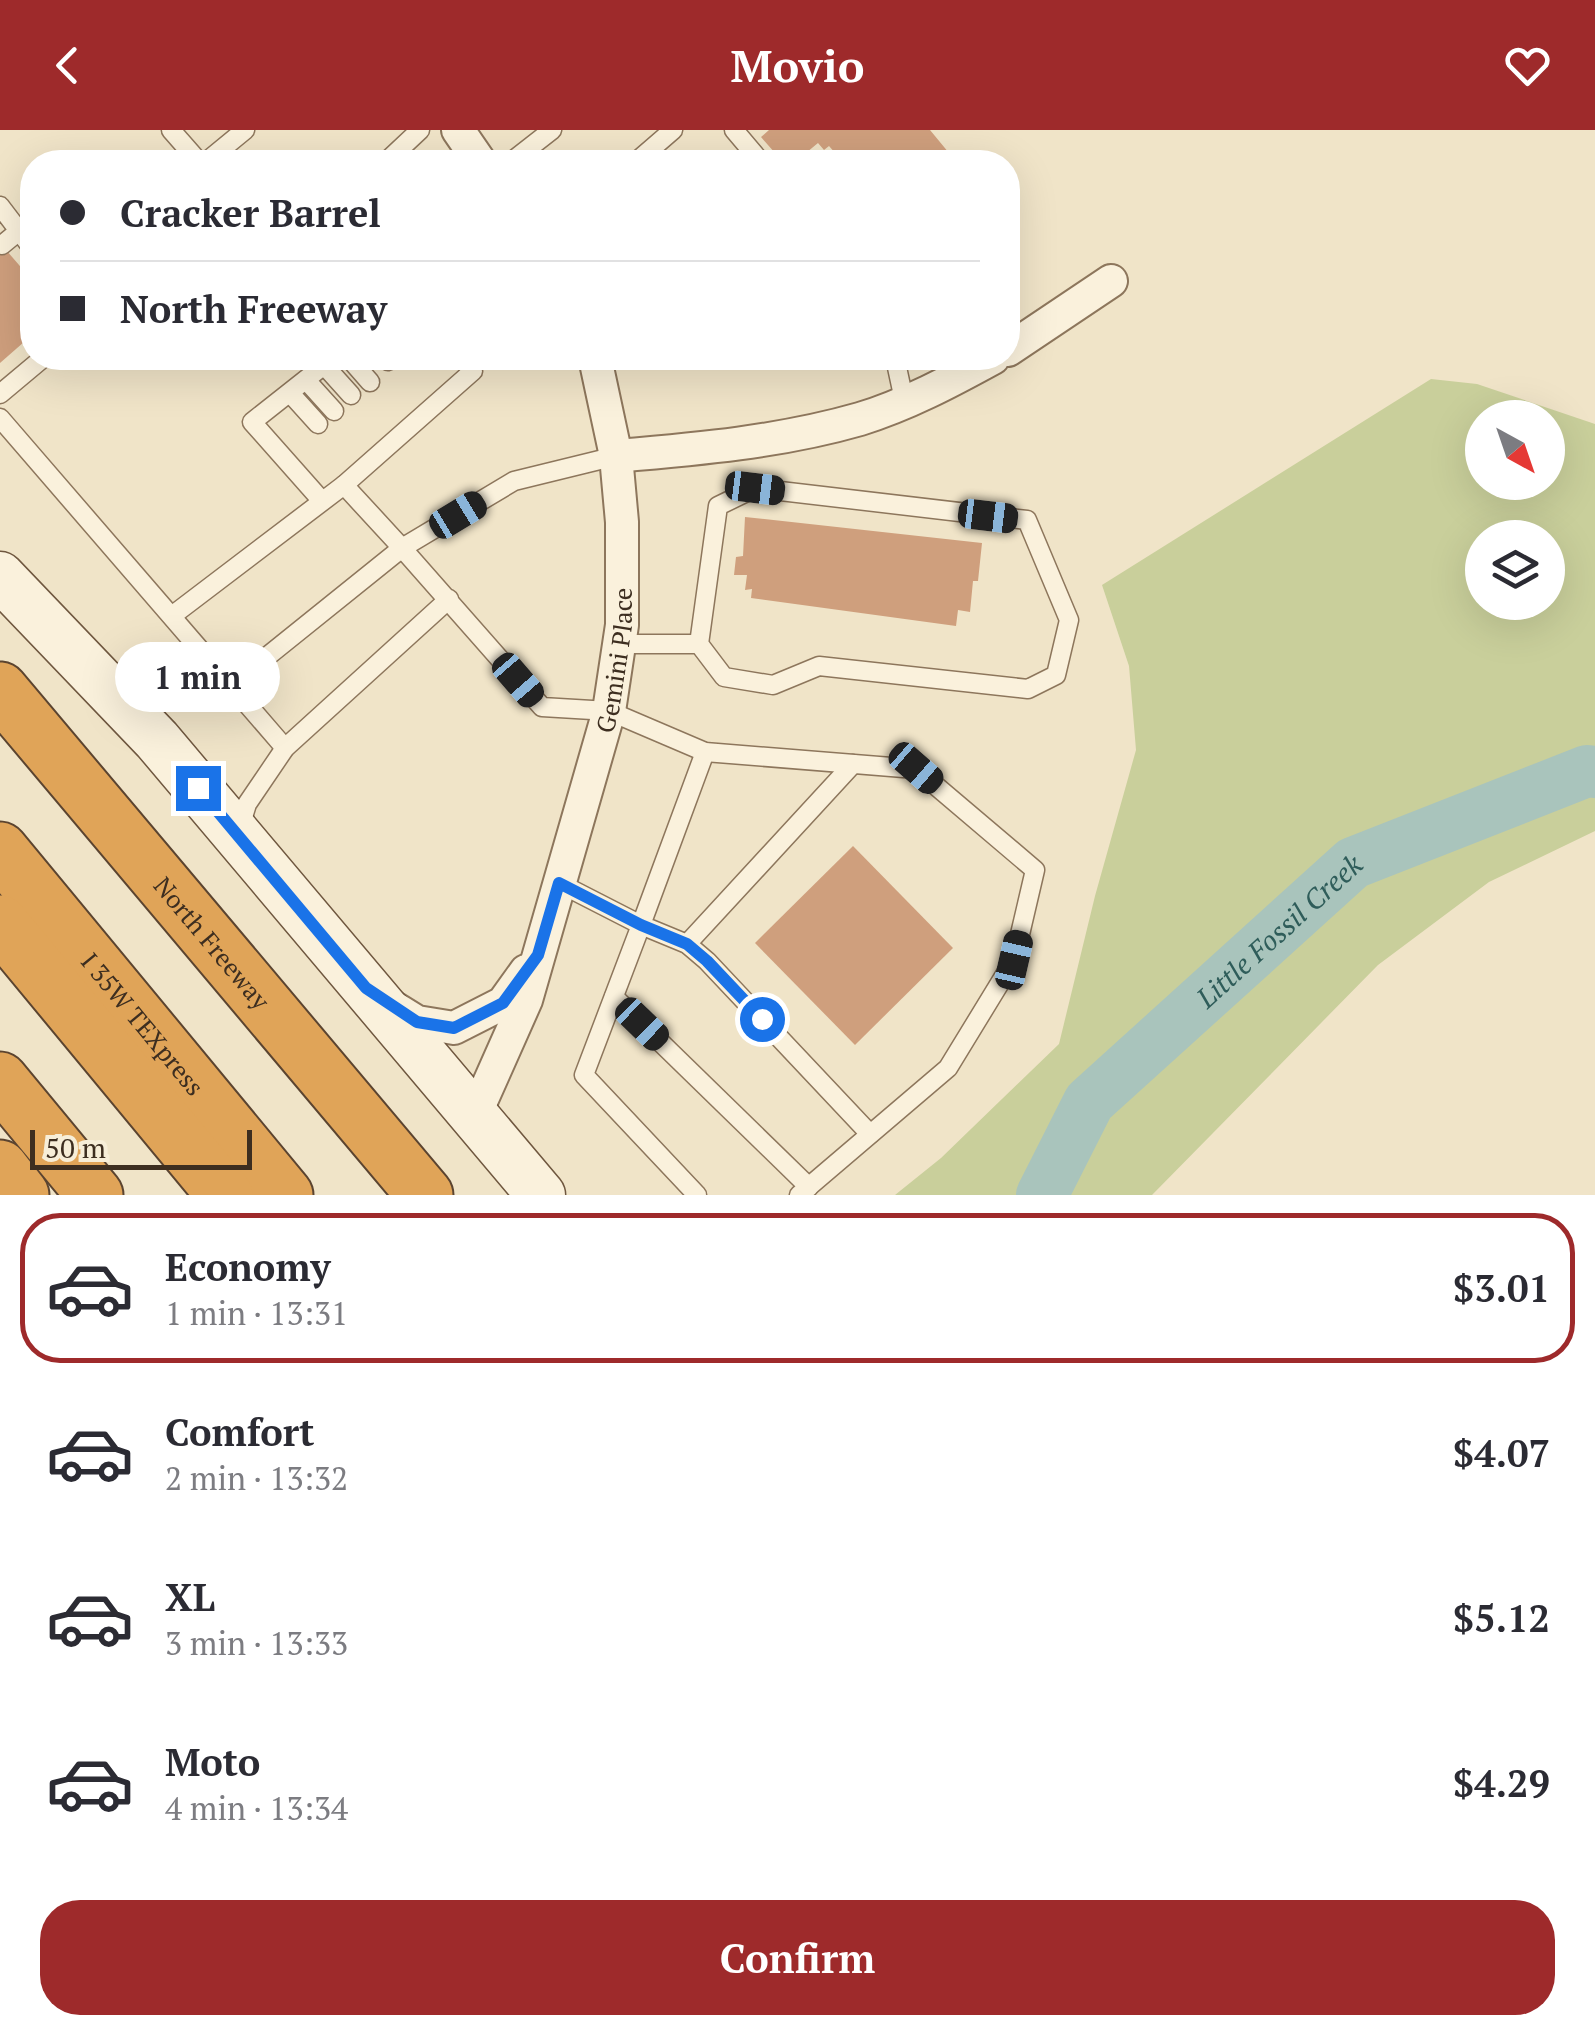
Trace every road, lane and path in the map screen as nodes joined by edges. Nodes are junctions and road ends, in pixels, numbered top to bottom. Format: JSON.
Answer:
{"nodes":[{"id":1,"x":171,"y":130,"type":"edge"},
{"id":2,"x":245,"y":130,"type":"edge"},
{"id":3,"x":420,"y":130,"type":"edge"},
{"id":4,"x":552,"y":130,"type":"edge"},
{"id":5,"x":674,"y":130,"type":"edge"},
{"id":6,"x":734,"y":130,"type":"edge"},
{"id":7,"x":190,"y":150,"type":"edge"},
{"id":8,"x":218,"y":150,"type":"edge"},
{"id":9,"x":399,"y":150,"type":"edge"},
{"id":10,"x":527,"y":150,"type":"edge"},
{"id":11,"x":653,"y":150,"type":"edge"},
{"id":12,"x":752,"y":150,"type":"edge"},
{"id":13,"x":0,"y":206,"type":"edge"},
{"id":14,"x":19,"y":231,"type":"joint"},
{"id":15,"x":2,"y":245,"type":"edge"},
{"id":16,"x":1111,"y":281,"type":"dead end"},
{"id":17,"x":1020,"y":342,"type":"edge"},
{"id":18,"x":29,"y":370,"type":"edge"},
{"id":19,"x":318,"y":370,"type":"edge"},
{"id":20,"x":335,"y":370,"type":"edge"},
{"id":21,"x":360,"y":370,"type":"edge"},
{"id":22,"x":472,"y":370,"type":"edge"},
{"id":23,"x":597,"y":370,"type":"edge"},
{"id":24,"x":898,"y":370,"type":"edge"},
{"id":25,"x":970,"y":370,"type":"edge"},
{"id":26,"x":306,"y":380,"type":"junction"},
{"id":27,"x":370,"y":382,"type":"dead end"},
{"id":28,"x":290,"y":393,"type":"junction"},
{"id":29,"x":0,"y":394,"type":"edge"},
{"id":30,"x":351,"y":395,"type":"dead end"},
{"id":31,"x":904,"y":400,"type":"junction"},
{"id":32,"x":334,"y":411,"type":"dead end"},
{"id":33,"x":0,"y":418,"type":"edge"},
{"id":34,"x":318,"y":424,"type":"dead end"},
{"id":35,"x":616,"y":456,"type":"junction"},
{"id":36,"x":344,"y":485,"type":"junction"},
{"id":37,"x":322,"y":501,"type":"junction"},
{"id":38,"x":402,"y":548,"type":"junction"},
{"id":39,"x":0,"y":576,"type":"edge"},
{"id":40,"x":450,"y":599,"type":"junction"},
{"id":41,"x":173,"y":615,"type":"junction"},
{"id":42,"x":619,"y":644,"type":"junction"},
{"id":43,"x":699,"y":644,"type":"junction"},
{"id":44,"x":233,"y":684,"type":"junction"},
{"id":45,"x":0,"y":690,"type":"edge"},
{"id":46,"x":610,"y":711,"type":"junction"},
{"id":47,"x":285,"y":748,"type":"junction"},
{"id":48,"x":705,"y":752,"type":"junction"},
{"id":49,"x":854,"y":764,"type":"junction"},
{"id":50,"x":238,"y":836,"type":"junction"},
{"id":51,"x":0,"y":850,"type":"edge"},
{"id":52,"x":559,"y":883,"type":"junction"},
{"id":53,"x":0,"y":924,"type":"edge"},
{"id":54,"x":641,"y":925,"type":"junction"},
{"id":55,"x":687,"y":944,"type":"junction"},
{"id":56,"x":538,"y":955,"type":"junction"},
{"id":57,"x":366,"y":988,"type":"junction"},
{"id":58,"x":614,"y":997,"type":"junction"},
{"id":59,"x":0,"y":1080,"type":"edge"},
{"id":60,"x":474,"y":1117,"type":"junction"},
{"id":61,"x":870,"y":1134,"type":"junction"},
{"id":62,"x":0,"y":1168,"type":"edge"},
{"id":63,"x":804,"y":1191,"type":"edge"},
{"id":64,"x":21,"y":1195,"type":"edge"},
{"id":65,"x":95,"y":1195,"type":"edge"},
{"id":66,"x":225,"y":1195,"type":"edge"},
{"id":67,"x":285,"y":1195,"type":"edge"},
{"id":68,"x":424,"y":1195,"type":"edge"},
{"id":69,"x":541,"y":1195,"type":"edge"},
{"id":70,"x":697,"y":1195,"type":"edge"}],
"edges":[{"from":1,"to":7,"type":"lane"},
{"from":2,"to":8,"type":"lane"},
{"from":3,"to":9,"type":"lane"},
{"from":4,"to":10,"type":"lane"},
{"from":5,"to":11,"type":"lane"},
{"from":6,"to":12,"type":"lane"},
{"from":13,"to":14,"type":"lane"},
{"from":14,"to":15,"type":"lane"},
{"from":16,"to":17,"type":"street"},
{"from":18,"to":29,"type":"lane"},
{"from":19,"to":26,"type":"lane"},
{"from":20,"to":30,"type":"lane"},
{"from":21,"to":27,"type":"lane"},
{"from":22,"to":36,"type":"lane"},
{"from":23,"to":35,"type":"street","name":"Gemini Place"},
{"from":24,"to":31,"type":"lane"},
{"from":25,"to":31,"type":"street"},
{"from":26,"to":28,"type":"lane"},
{"from":26,"to":32,"type":"lane"},
{"from":28,"to":34,"type":"lane"},
{"from":28,"to":37,"type":"lane"},
{"from":31,"to":35,"type":"street"},
{"from":33,"to":41,"type":"lane"},
{"from":35,"to":38,"type":"lane"},
{"from":35,"to":42,"type":"street","name":"Gemini Place"},
{"from":36,"to":37,"type":"lane"},
{"from":36,"to":38,"type":"lane"},
{"from":37,"to":41,"type":"lane"},
{"from":38,"to":40,"type":"lane"},
{"from":38,"to":44,"type":"lane"},
{"from":39,"to":50,"type":"main road"},
{"from":40,"to":46,"type":"lane"},
{"from":40,"to":47,"type":"lane"},
{"from":41,"to":44,"type":"lane"},
{"from":42,"to":43,"type":"lane"},
{"from":42,"to":46,"type":"street","name":"Gemini Place"},
{"from":43,"to":43,"type":"lane"},
{"from":44,"to":47,"type":"lane"},
{"from":45,"to":68,"type":"highway","name":"North Freeway"},
{"from":46,"to":48,"type":"lane"},
{"from":46,"to":52,"type":"street","name":"Gemini Place"},
{"from":47,"to":50,"type":"lane"},
{"from":48,"to":49,"type":"lane"},
{"from":48,"to":54,"type":"lane"},
{"from":49,"to":55,"type":"lane"},
{"from":49,"to":61,"type":"lane"},
{"from":50,"to":57,"type":"main road"},
{"from":51,"to":67,"type":"highway","name":"I 35W TEXpress"},
{"from":52,"to":54,"type":"lane"},
{"from":52,"to":56,"type":"street","name":"Gemini Place"},
{"from":53,"to":66,"type":"highway","name":"I 35W TEXpress"},
{"from":54,"to":55,"type":"lane"},
{"from":54,"to":58,"type":"lane"},
{"from":55,"to":61,"type":"lane"},
{"from":56,"to":57,"type":"street","name":"Gemini Place"},
{"from":56,"to":60,"type":"street","name":"Gemini Place"},
{"from":57,"to":60,"type":"main road"},
{"from":58,"to":63,"type":"lane"},
{"from":58,"to":70,"type":"lane"},
{"from":59,"to":65,"type":"highway"},
{"from":60,"to":69,"type":"main road"},
{"from":61,"to":63,"type":"lane"},
{"from":62,"to":64,"type":"highway"}]}
